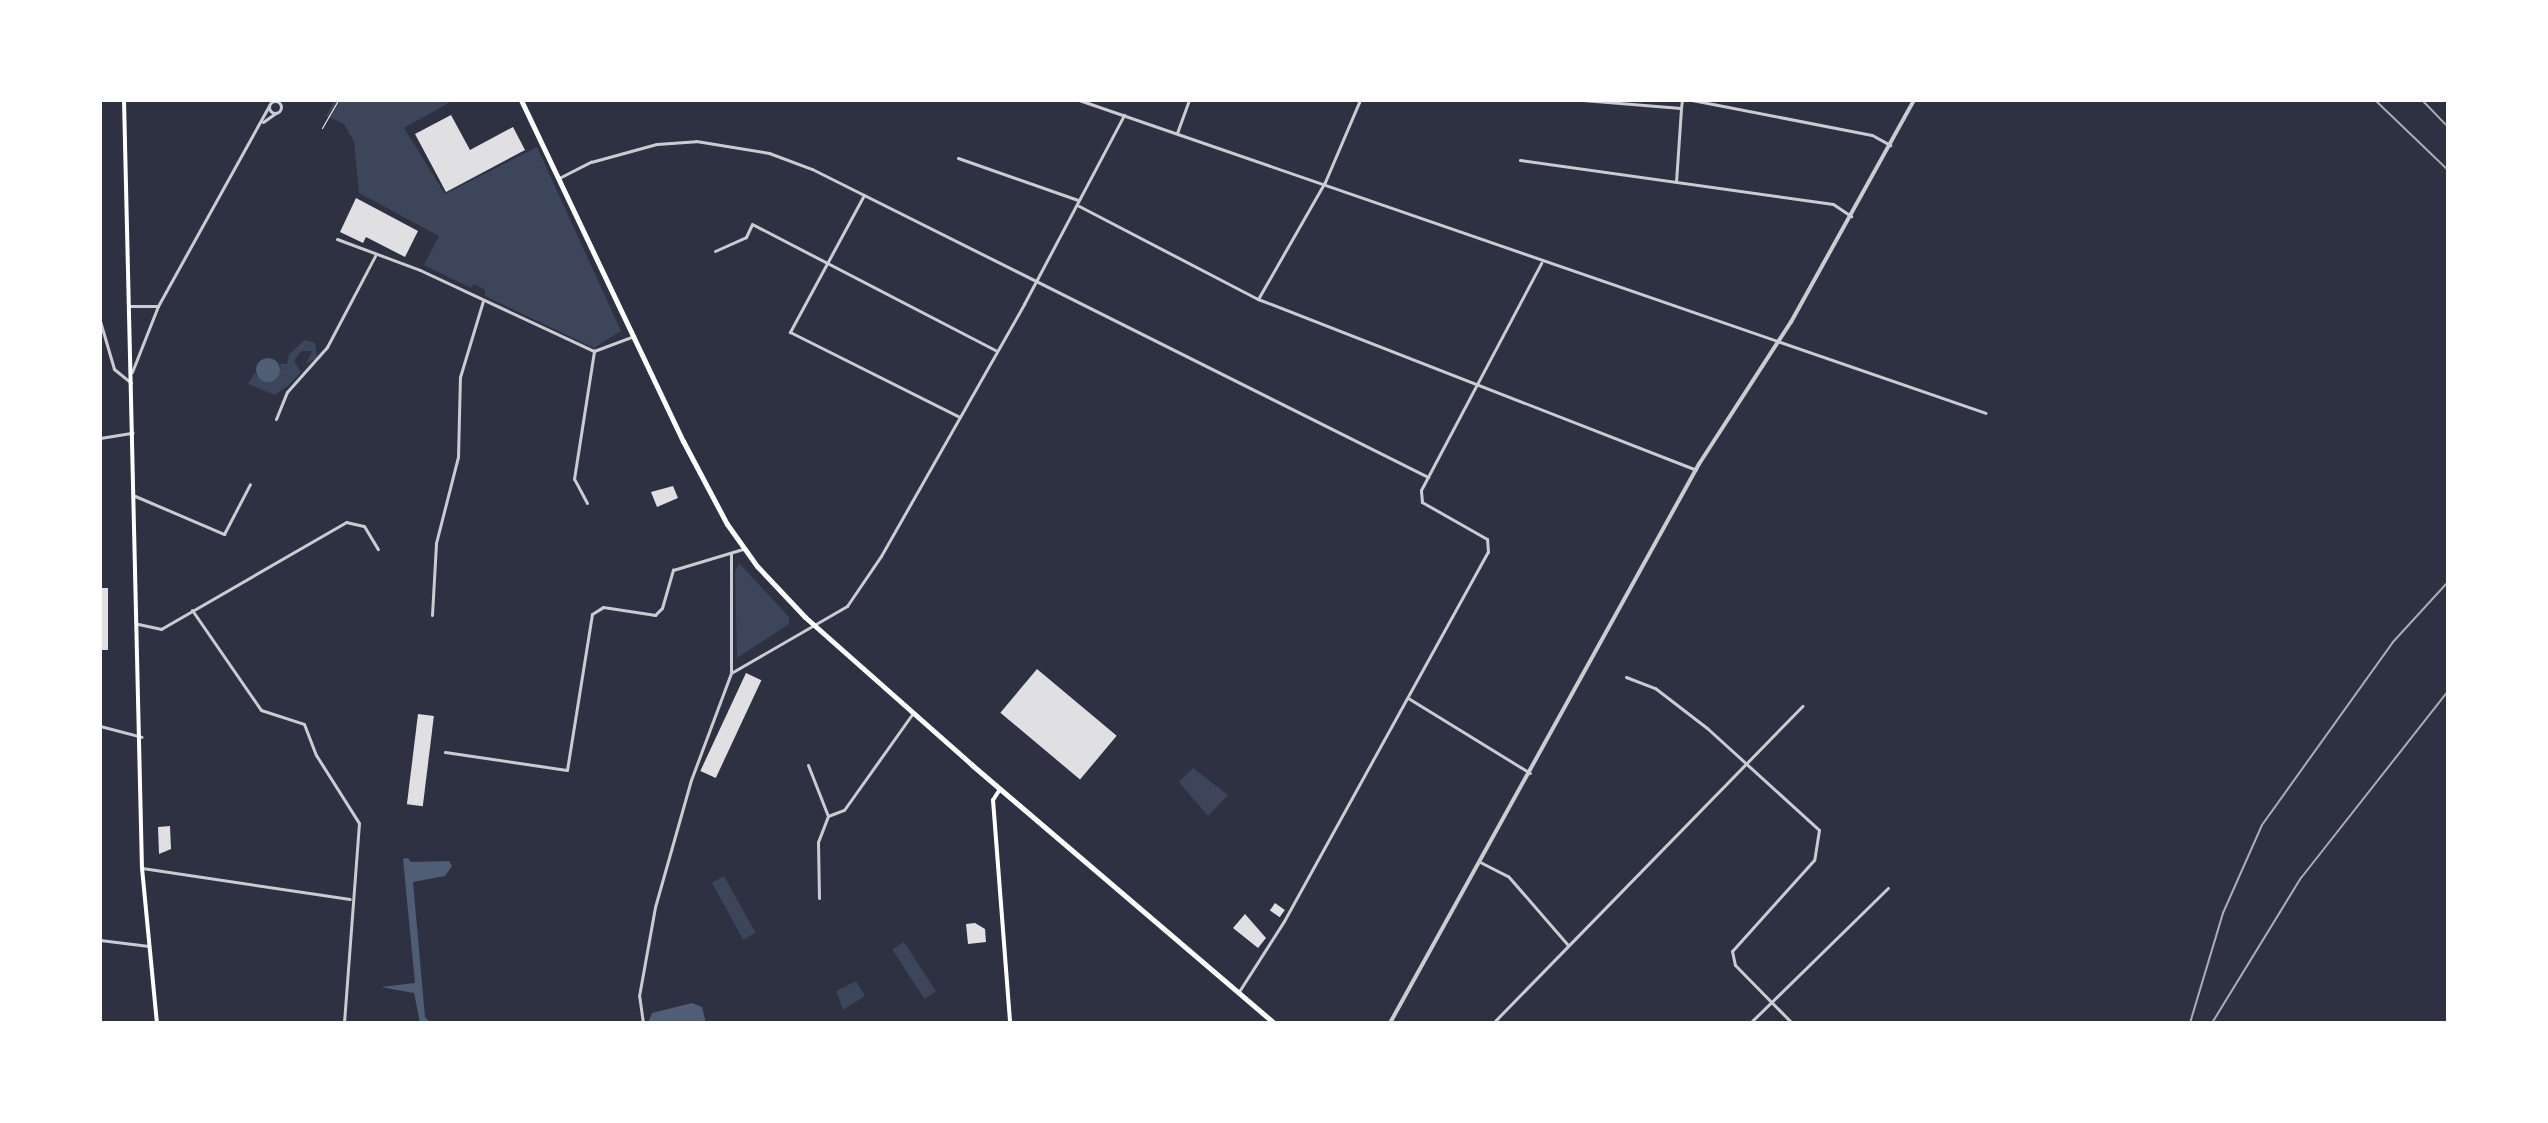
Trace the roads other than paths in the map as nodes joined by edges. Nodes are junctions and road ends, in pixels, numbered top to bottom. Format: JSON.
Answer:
{"nodes":[{"id":1,"x":124,"y":100,"type":"edge"},
{"id":2,"x":273,"y":100,"type":"edge"},
{"id":3,"x":521,"y":100,"type":"edge"},
{"id":4,"x":1079,"y":100,"type":"edge"},
{"id":5,"x":1189,"y":100,"type":"edge"},
{"id":6,"x":1360,"y":100,"type":"edge"},
{"id":7,"x":1583,"y":100,"type":"edge"},
{"id":8,"x":1682,"y":100,"type":"edge"},
{"id":9,"x":1692,"y":100,"type":"edge"},
{"id":10,"x":1914,"y":100,"type":"edge"},
{"id":11,"x":279,"y":101,"type":"edge"},
{"id":12,"x":269,"y":106,"type":"junction"},
{"id":13,"x":1681,"y":108,"type":"junction"},
{"id":14,"x":277,"y":113,"type":"junction"},
{"id":15,"x":1124,"y":115,"type":"junction"},
{"id":16,"x":260,"y":124,"type":"junction"},
{"id":17,"x":1177,"y":133,"type":"junction"},
{"id":18,"x":1890,"y":145,"type":"junction"},
{"id":19,"x":958,"y":158,"type":"dead end"},
{"id":20,"x":1520,"y":160,"type":"dead end"},
{"id":21,"x":559,"y":178,"type":"junction"},
{"id":22,"x":1325,"y":182,"type":"junction"},
{"id":23,"x":1676,"y":182,"type":"junction"},
{"id":24,"x":864,"y":195,"type":"junction"},
{"id":25,"x":1079,"y":203,"type":"junction"},
{"id":26,"x":1851,"y":216,"type":"junction"},
{"id":27,"x":337,"y":239,"type":"dead end"},
{"id":28,"x":715,"y":251,"type":"dead end"},
{"id":29,"x":375,"y":256,"type":"junction"},
{"id":30,"x":824,"y":261,"type":"junction"},
{"id":31,"x":1541,"y":263,"type":"junction"},
{"id":32,"x":1036,"y":281,"type":"junction"},
{"id":33,"x":1258,"y":299,"type":"junction"},
{"id":34,"x":484,"y":300,"type":"junction"},
{"id":35,"x":129,"y":306,"type":"junction"},
{"id":36,"x":158,"y":306,"type":"junction"},
{"id":37,"x":100,"y":321,"type":"edge"},
{"id":38,"x":634,"y":336,"type":"junction"},
{"id":39,"x":1777,"y":344,"type":"junction"},
{"id":40,"x":594,"y":351,"type":"junction"},
{"id":41,"x":997,"y":351,"type":"junction"},
{"id":42,"x":132,"y":372,"type":"junction"},
{"id":43,"x":132,"y":384,"type":"junction"},
{"id":44,"x":1477,"y":384,"type":"junction"},
{"id":45,"x":1986,"y":413,"type":"dead end"},
{"id":46,"x":960,"y":417,"type":"junction"},
{"id":47,"x":276,"y":419,"type":"dead end"},
{"id":48,"x":133,"y":433,"type":"junction"},
{"id":49,"x":100,"y":438,"type":"edge"},
{"id":50,"x":1696,"y":470,"type":"junction"},
{"id":51,"x":1428,"y":477,"type":"junction"},
{"id":52,"x":250,"y":484,"type":"dead end"},
{"id":53,"x":135,"y":496,"type":"junction"},
{"id":54,"x":587,"y":503,"type":"dead end"},
{"id":55,"x":378,"y":549,"type":"dead end"},
{"id":56,"x":743,"y":549,"type":"junction"},
{"id":57,"x":731,"y":553,"type":"junction"},
{"id":58,"x":192,"y":610,"type":"junction"},
{"id":59,"x":432,"y":615,"type":"dead end"},
{"id":60,"x":138,"y":624,"type":"junction"},
{"id":61,"x":815,"y":626,"type":"junction"},
{"id":62,"x":731,"y":673,"type":"junction"},
{"id":63,"x":1626,"y":677,"type":"dead end"},
{"id":64,"x":1408,"y":698,"type":"junction"},
{"id":65,"x":1802,"y":706,"type":"dead end"},
{"id":66,"x":913,"y":713,"type":"junction"},
{"id":67,"x":100,"y":726,"type":"edge"},
{"id":68,"x":142,"y":737,"type":"junction"},
{"id":69,"x":445,"y":752,"type":"dead end"},
{"id":70,"x":1746,"y":759,"type":"junction"},
{"id":71,"x":808,"y":765,"type":"dead end"},
{"id":72,"x":1530,"y":773,"type":"junction"},
{"id":73,"x":1000,"y":789,"type":"junction"},
{"id":74,"x":828,"y":816,"type":"junction"},
{"id":75,"x":1480,"y":862,"type":"junction"},
{"id":76,"x":142,"y":868,"type":"junction"},
{"id":77,"x":1888,"y":888,"type":"dead end"},
{"id":78,"x":819,"y":898,"type":"dead end"},
{"id":79,"x":350,"y":899,"type":"junction"},
{"id":80,"x":100,"y":940,"type":"edge"},
{"id":81,"x":1568,"y":945,"type":"junction"},
{"id":82,"x":149,"y":946,"type":"junction"},
{"id":83,"x":1238,"y":993,"type":"junction"},
{"id":84,"x":1772,"y":1002,"type":"junction"},
{"id":85,"x":157,"y":1023,"type":"edge"},
{"id":86,"x":344,"y":1023,"type":"edge"},
{"id":87,"x":643,"y":1023,"type":"edge"},
{"id":88,"x":1010,"y":1023,"type":"edge"},
{"id":89,"x":1274,"y":1023,"type":"edge"},
{"id":90,"x":1390,"y":1023,"type":"edge"},
{"id":91,"x":1493,"y":1023,"type":"edge"},
{"id":92,"x":1750,"y":1023,"type":"edge"},
{"id":93,"x":1792,"y":1023,"type":"edge"}],
"edges":[{"from":1,"to":35,"type":"main road"},
{"from":2,"to":11,"type":"street"},
{"from":2,"to":12,"type":"street"},
{"from":3,"to":21,"type":"highway"},
{"from":4,"to":15,"type":"street"},
{"from":5,"to":17,"type":"street"},
{"from":6,"to":22,"type":"street"},
{"from":7,"to":13,"type":"street"},
{"from":8,"to":13,"type":"street"},
{"from":9,"to":18,"type":"street"},
{"from":10,"to":18,"type":"street"},
{"from":11,"to":14,"type":"street"},
{"from":12,"to":14,"type":"street"},
{"from":12,"to":16,"type":"street"},
{"from":13,"to":23,"type":"street"},
{"from":14,"to":16,"type":"street"},
{"from":15,"to":17,"type":"street"},
{"from":15,"to":25,"type":"street"},
{"from":16,"to":36,"type":"street"},
{"from":17,"to":22,"type":"street"},
{"from":18,"to":26,"type":"street"},
{"from":19,"to":25,"type":"street"},
{"from":20,"to":23,"type":"street"},
{"from":21,"to":24,"type":"street"},
{"from":21,"to":38,"type":"highway"},
{"from":22,"to":31,"type":"street"},
{"from":22,"to":33,"type":"street"},
{"from":23,"to":26,"type":"street"},
{"from":24,"to":30,"type":"street"},
{"from":24,"to":32,"type":"street"},
{"from":25,"to":32,"type":"street"},
{"from":25,"to":33,"type":"street"},
{"from":26,"to":39,"type":"street"},
{"from":27,"to":29,"type":"street"},
{"from":28,"to":30,"type":"street"},
{"from":29,"to":34,"type":"street"},
{"from":29,"to":47,"type":"street"},
{"from":30,"to":41,"type":"street"},
{"from":30,"to":46,"type":"street"},
{"from":31,"to":39,"type":"street"},
{"from":31,"to":44,"type":"street"},
{"from":32,"to":41,"type":"street"},
{"from":32,"to":51,"type":"street"},
{"from":33,"to":44,"type":"street"},
{"from":34,"to":40,"type":"street"},
{"from":34,"to":59,"type":"street"},
{"from":35,"to":36,"type":"street"},
{"from":35,"to":42,"type":"main road"},
{"from":36,"to":42,"type":"street"},
{"from":37,"to":43,"type":"street"},
{"from":38,"to":40,"type":"street"},
{"from":38,"to":56,"type":"highway"},
{"from":39,"to":45,"type":"street"},
{"from":39,"to":50,"type":"street"},
{"from":40,"to":54,"type":"street"},
{"from":41,"to":46,"type":"street"},
{"from":42,"to":43,"type":"main road"},
{"from":43,"to":48,"type":"main road"},
{"from":44,"to":50,"type":"street"},
{"from":44,"to":51,"type":"street"},
{"from":46,"to":61,"type":"street"},
{"from":48,"to":49,"type":"street"},
{"from":48,"to":53,"type":"main road"},
{"from":50,"to":72,"type":"street"},
{"from":51,"to":64,"type":"street"},
{"from":52,"to":53,"type":"street"},
{"from":53,"to":60,"type":"main road"},
{"from":55,"to":58,"type":"street"},
{"from":56,"to":57,"type":"street"},
{"from":56,"to":61,"type":"highway"},
{"from":57,"to":62,"type":"street"},
{"from":57,"to":69,"type":"street"},
{"from":58,"to":60,"type":"street"},
{"from":58,"to":79,"type":"street"},
{"from":60,"to":68,"type":"main road"},
{"from":61,"to":62,"type":"street"},
{"from":61,"to":66,"type":"highway"},
{"from":62,"to":87,"type":"street"},
{"from":63,"to":70,"type":"street"},
{"from":64,"to":72,"type":"street"},
{"from":64,"to":83,"type":"street"},
{"from":65,"to":70,"type":"street"},
{"from":66,"to":73,"type":"highway"},
{"from":66,"to":74,"type":"street"},
{"from":67,"to":68,"type":"street"},
{"from":68,"to":76,"type":"main road"},
{"from":70,"to":81,"type":"street"},
{"from":70,"to":84,"type":"street"},
{"from":71,"to":74,"type":"street"},
{"from":72,"to":75,"type":"street"},
{"from":73,"to":83,"type":"highway"},
{"from":73,"to":88,"type":"main road"},
{"from":74,"to":78,"type":"street"},
{"from":75,"to":81,"type":"street"},
{"from":75,"to":90,"type":"street"},
{"from":76,"to":79,"type":"street"},
{"from":76,"to":82,"type":"main road"},
{"from":77,"to":84,"type":"street"},
{"from":79,"to":86,"type":"street"},
{"from":80,"to":82,"type":"street"},
{"from":81,"to":91,"type":"street"},
{"from":82,"to":85,"type":"main road"},
{"from":83,"to":89,"type":"highway"},
{"from":84,"to":92,"type":"street"},
{"from":84,"to":93,"type":"street"}]}
